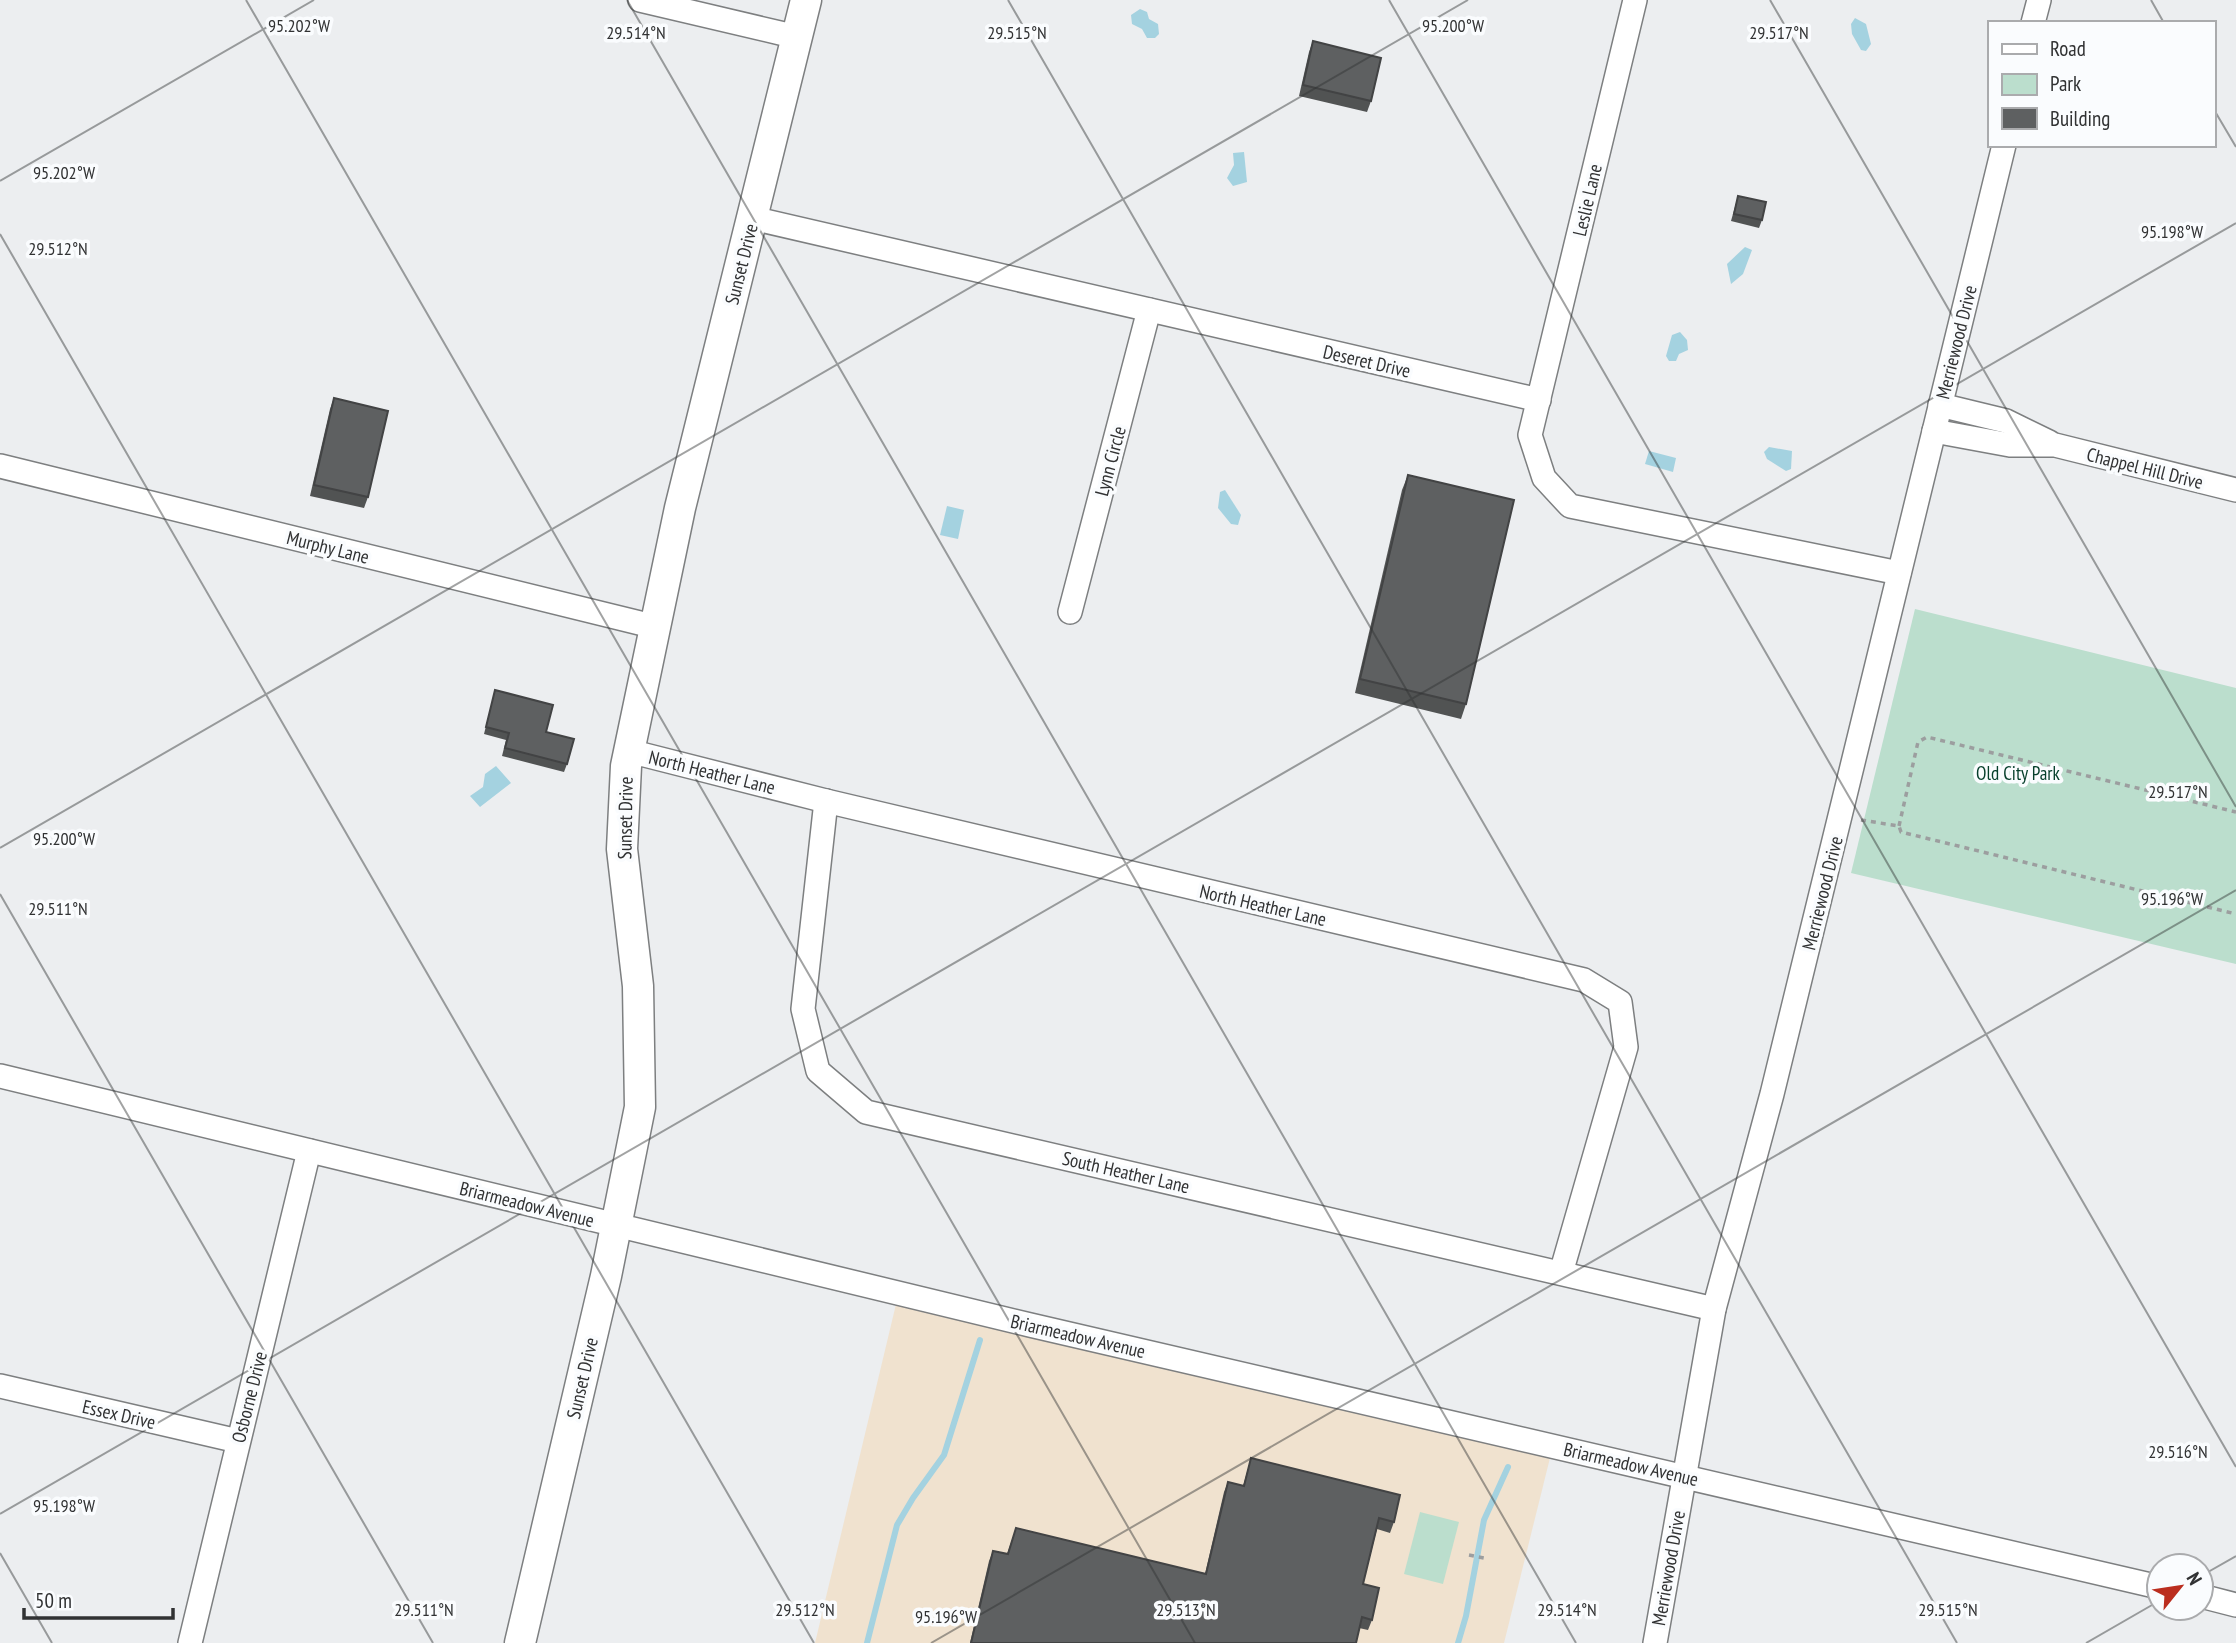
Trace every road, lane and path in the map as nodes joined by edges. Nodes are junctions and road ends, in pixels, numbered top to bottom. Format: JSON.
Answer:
{"nodes":[{"id":1,"x":640,"y":0,"type":"edge"},
{"id":2,"x":806,"y":0,"type":"edge"},
{"id":3,"x":1635,"y":0,"type":"edge"},
{"id":4,"x":2039,"y":0,"type":"edge"},
{"id":5,"x":2034,"y":21,"type":"edge"},
{"id":6,"x":797,"y":37,"type":"junction"},
{"id":7,"x":2004,"y":147,"type":"edge"},
{"id":8,"x":752,"y":218,"type":"junction"},
{"id":9,"x":1149,"y":310,"type":"junction"},
{"id":10,"x":1539,"y":400,"type":"junction"},
{"id":11,"x":1940,"y":405,"type":"junction"},
{"id":12,"x":1934,"y":431,"type":"junction"},
{"id":13,"x":2055,"y":445,"type":"junction"},
{"id":14,"x":0,"y":466,"type":"edge"},
{"id":15,"x":2236,"y":490,"type":"edge"},
{"id":16,"x":1899,"y":573,"type":"junction"},
{"id":17,"x":1070,"y":612,"type":"dead end"},
{"id":18,"x":656,"y":627,"type":"junction"},
{"id":19,"x":629,"y":751,"type":"junction"},
{"id":20,"x":826,"y":801,"type":"junction"},
{"id":21,"x":2236,"y":812,"type":"edge"},
{"id":22,"x":1840,"y":817,"type":"junction"},
{"id":23,"x":1899,"y":826,"type":"junction"},
{"id":24,"x":2236,"y":914,"type":"edge"},
{"id":25,"x":0,"y":1076,"type":"edge"},
{"id":26,"x":309,"y":1151,"type":"junction"},
{"id":27,"x":616,"y":1225,"type":"junction"},
{"id":28,"x":1561,"y":1273,"type":"junction"},
{"id":29,"x":1714,"y":1308,"type":"junction"},
{"id":30,"x":0,"y":1386,"type":"edge"},
{"id":31,"x":239,"y":1441,"type":"junction"},
{"id":32,"x":1685,"y":1477,"type":"junction"},
{"id":33,"x":1469,"y":1555,"type":"dead end"},
{"id":34,"x":1484,"y":1558,"type":"dead end"},
{"id":35,"x":2145,"y":1584,"type":"edge"},
{"id":36,"x":2215,"y":1600,"type":"edge"},
{"id":37,"x":2236,"y":1605,"type":"edge"},
{"id":38,"x":190,"y":1643,"type":"edge"},
{"id":39,"x":520,"y":1643,"type":"edge"},
{"id":40,"x":1654,"y":1643,"type":"edge"}],
"edges":[{"from":1,"to":6,"type":"street"},
{"from":2,"to":6,"type":"street","name":"Sunset Drive"},
{"from":3,"to":10,"type":"street","name":"Leslie Lane"},
{"from":4,"to":5,"type":"street"},
{"from":6,"to":8,"type":"street","name":"Sunset Drive"},
{"from":7,"to":11,"type":"street","name":"Merriewood Drive"},
{"from":8,"to":9,"type":"street","name":"Deseret Drive"},
{"from":8,"to":18,"type":"street","name":"Sunset Drive"},
{"from":9,"to":10,"type":"street","name":"Deseret Drive"},
{"from":9,"to":17,"type":"street","name":"Lynn Circle"},
{"from":10,"to":16,"type":"street"},
{"from":11,"to":12,"type":"street","name":"Merriewood Drive"},
{"from":11,"to":13,"type":"street","name":"Chappel Hill Drive"},
{"from":12,"to":13,"type":"street","name":"Chappel Hill Drive"},
{"from":12,"to":16,"type":"street","name":"Merriewood Drive"},
{"from":13,"to":15,"type":"street","name":"Chappel Hill Drive"},
{"from":14,"to":18,"type":"street","name":"Murphy Lane"},
{"from":16,"to":22,"type":"street","name":"Merriewood Drive"},
{"from":18,"to":19,"type":"street","name":"Sunset Drive"},
{"from":19,"to":20,"type":"street","name":"North Heather Lane"},
{"from":19,"to":27,"type":"street","name":"Sunset Drive"},
{"from":20,"to":28,"type":"street","name":"South Heather Lane"},
{"from":20,"to":28,"type":"street","name":"North Heather Lane"},
{"from":21,"to":23,"type":"path"},
{"from":22,"to":23,"type":"path"},
{"from":22,"to":29,"type":"street","name":"Merriewood Drive"},
{"from":23,"to":24,"type":"path"},
{"from":25,"to":26,"type":"street","name":"Briarmeadow Avenue"},
{"from":26,"to":27,"type":"street","name":"Briarmeadow Avenue"},
{"from":26,"to":31,"type":"street","name":"Osborne Drive"},
{"from":27,"to":32,"type":"street","name":"Briarmeadow Avenue"},
{"from":27,"to":39,"type":"street","name":"Sunset Drive"},
{"from":28,"to":29,"type":"street","name":"South Heather Lane"},
{"from":29,"to":32,"type":"street","name":"Merriewood Drive"},
{"from":30,"to":31,"type":"street","name":"Essex Drive"},
{"from":31,"to":38,"type":"street","name":"Osborne Drive"},
{"from":32,"to":35,"type":"street","name":"Briarmeadow Avenue"},
{"from":32,"to":40,"type":"street","name":"Merriewood Drive"},
{"from":33,"to":34,"type":"path"},
{"from":36,"to":37,"type":"street"}]}
